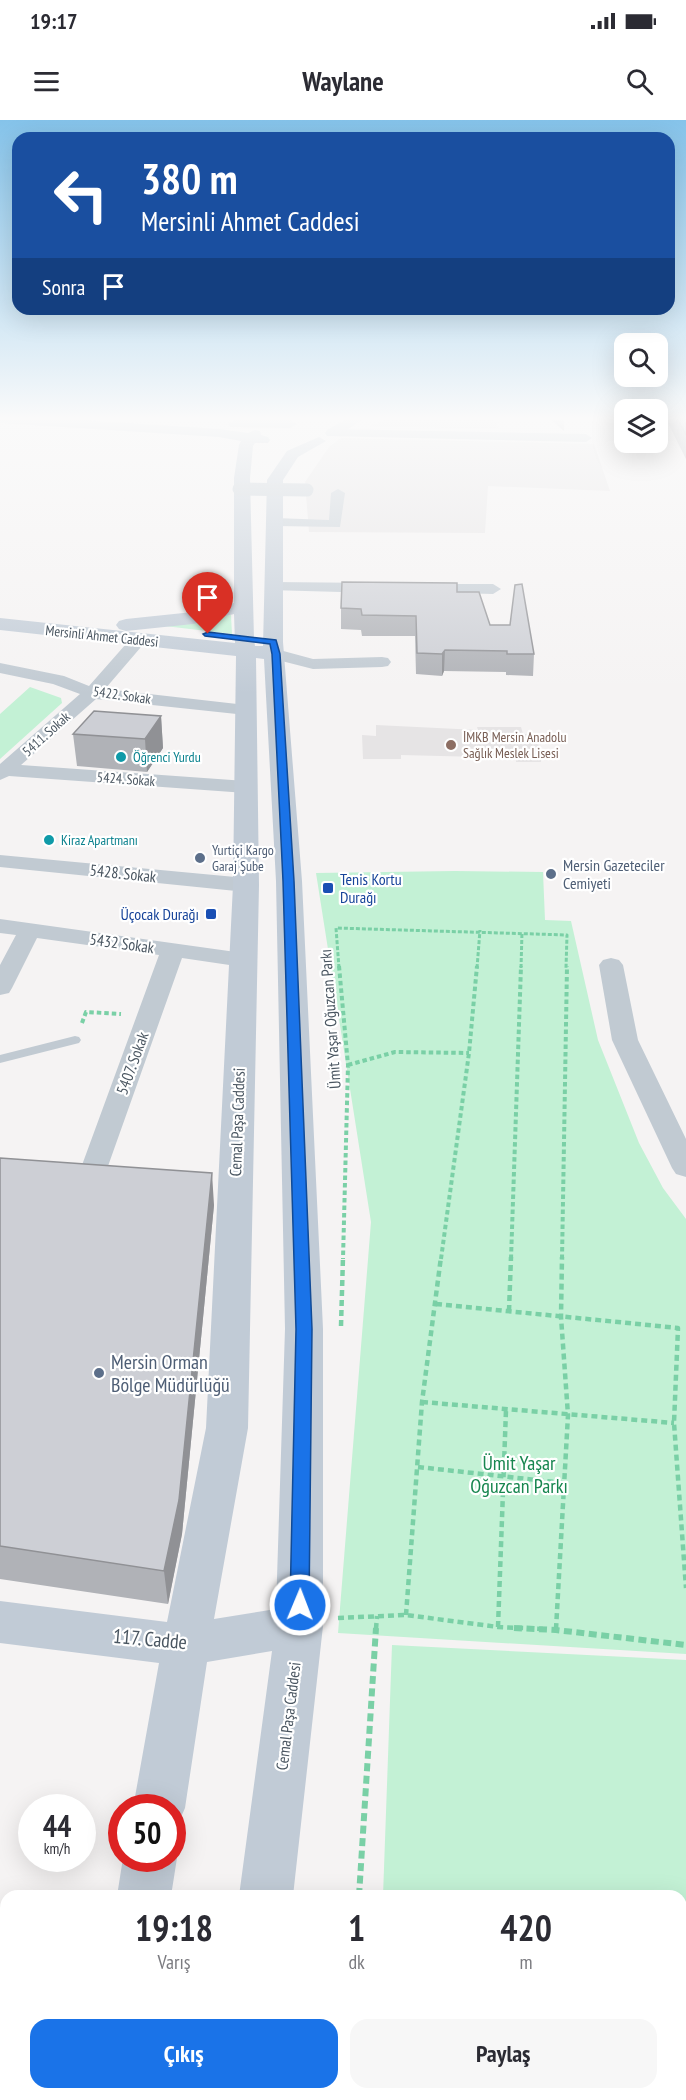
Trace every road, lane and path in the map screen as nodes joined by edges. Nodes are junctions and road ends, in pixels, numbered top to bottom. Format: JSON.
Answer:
{"nodes":[{"id":1,"x":242,"y":509,"type":"edge"},
{"id":2,"x":275,"y":509,"type":"edge"},
{"id":3,"x":336,"y":509,"type":"edge"},
{"id":4,"x":275,"y":522,"type":"junction"},
{"id":5,"x":274,"y":587,"type":"junction"},
{"id":6,"x":494,"y":590,"type":"dead end"},
{"id":7,"x":244,"y":606,"type":"junction"},
{"id":8,"x":0,"y":611,"type":"edge"},
{"id":9,"x":0,"y":624,"type":"edge"},
{"id":10,"x":139,"y":635,"type":"junction"},
{"id":11,"x":257,"y":653,"type":"junction"},
{"id":12,"x":382,"y":662,"type":"dead end"},
{"id":13,"x":0,"y":668,"type":"edge"},
{"id":14,"x":92,"y":693,"type":"junction"},
{"id":15,"x":246,"y":710,"type":"junction"},
{"id":16,"x":3,"y":772,"type":"edge"},
{"id":17,"x":246,"y":787,"type":"junction"},
{"id":18,"x":0,"y":861,"type":"edge"},
{"id":19,"x":246,"y":885,"type":"junction"},
{"id":20,"x":0,"y":926,"type":"edge"},
{"id":21,"x":30,"y":930,"type":"junction"},
{"id":22,"x":480,"y":930,"type":"junction"},
{"id":23,"x":522,"y":932,"type":"junction"},
{"id":24,"x":173,"y":950,"type":"junction"},
{"id":25,"x":243,"y":960,"type":"junction"},
{"id":26,"x":611,"y":966,"type":"dead end"},
{"id":27,"x":0,"y":988,"type":"edge"},
{"id":28,"x":149,"y":1016,"type":"junction"},
{"id":29,"x":75,"y":1040,"type":"joint"},
{"id":30,"x":395,"y":1052,"type":"joint"},
{"id":31,"x":460,"y":1053,"type":"joint"},
{"id":32,"x":469,"y":1053,"type":"junction"},
{"id":33,"x":0,"y":1059,"type":"edge"},
{"id":34,"x":348,"y":1065,"type":"junction"},
{"id":35,"x":686,"y":1168,"type":"edge"},
{"id":36,"x":91,"y":1176,"type":"edge"},
{"id":37,"x":436,"y":1304,"type":"junction"},
{"id":38,"x":509,"y":1311,"type":"junction"},
{"id":39,"x":561,"y":1317,"type":"junction"},
{"id":40,"x":341,"y":1338,"type":"dead end"},
{"id":41,"x":422,"y":1402,"type":"junction"},
{"id":42,"x":506,"y":1410,"type":"junction"},
{"id":43,"x":568,"y":1415,"type":"junction"},
{"id":44,"x":674,"y":1423,"type":"junction"},
{"id":45,"x":418,"y":1467,"type":"junction"},
{"id":46,"x":505,"y":1476,"type":"junction"},
{"id":47,"x":564,"y":1483,"type":"junction"},
{"id":48,"x":686,"y":1588,"type":"edge"},
{"id":49,"x":406,"y":1615,"type":"junction"},
{"id":50,"x":377,"y":1616,"type":"junction"},
{"id":51,"x":0,"y":1622,"type":"edge"},
{"id":52,"x":299,"y":1626,"type":"junction"},
{"id":53,"x":498,"y":1627,"type":"junction"},
{"id":54,"x":556,"y":1630,"type":"junction"},
{"id":55,"x":186,"y":1645,"type":"junction"},
{"id":56,"x":686,"y":1645,"type":"edge"},
{"id":57,"x":161,"y":1794,"type":"edge"},
{"id":58,"x":148,"y":1872,"type":"edge"},
{"id":59,"x":145,"y":1890,"type":"edge"},
{"id":60,"x":267,"y":1890,"type":"edge"},
{"id":61,"x":359,"y":1890,"type":"edge"}],
"edges":[{"from":1,"to":7,"type":"main road","name":"Cemal Paşa Caddesi"},
{"from":2,"to":4,"type":"main road","name":"Cemal Paşa Caddesi"},
{"from":3,"to":4,"type":"street"},
{"from":4,"to":5,"type":"main road","name":"Cemal Paşa Caddesi"},
{"from":5,"to":6,"type":"street"},
{"from":5,"to":11,"type":"main road","name":"Cemal Paşa Caddesi"},
{"from":7,"to":10,"type":"main road"},
{"from":7,"to":11,"type":"main road","name":"Cemal Paşa Caddesi"},
{"from":8,"to":10,"type":"main road","name":"Mersinli Ahmet Caddesi"},
{"from":9,"to":10,"type":"main road","name":"Mersinli Ahmet Caddesi"},
{"from":10,"to":11,"type":"main road","name":"Mersinli Ahmet Caddesi"},
{"from":10,"to":11,"type":"main road"},
{"from":10,"to":14,"type":"street","name":"5411. Sokak"},
{"from":11,"to":12,"type":"street"},
{"from":11,"to":15,"type":"main road","name":"Cemal Paşa Caddesi"},
{"from":11,"to":52,"type":"main road","name":"Cemal Paşa Caddesi"},
{"from":13,"to":14,"type":"street","name":"5422. Sokak"},
{"from":14,"to":15,"type":"street","name":"5422. Sokak"},
{"from":14,"to":16,"type":"street","name":"5411. Sokak"},
{"from":15,"to":17,"type":"main road","name":"Cemal Paşa Caddesi"},
{"from":16,"to":17,"type":"street","name":"5424. Sokak"},
{"from":17,"to":19,"type":"main road","name":"Cemal Paşa Caddesi"},
{"from":18,"to":19,"type":"street","name":"5428. Sokak"},
{"from":19,"to":25,"type":"main road","name":"Cemal Paşa Caddesi"},
{"from":20,"to":21,"type":"street","name":"5432 Sokak"},
{"from":21,"to":24,"type":"street","name":"5432 Sokak"},
{"from":21,"to":27,"type":"street"},
{"from":22,"to":23,"type":"path"},
{"from":22,"to":32,"type":"path"},
{"from":22,"to":34,"type":"path","name":"Ümit Yaşar Oğuzcan Parkı"},
{"from":23,"to":38,"type":"path"},
{"from":23,"to":39,"type":"path"},
{"from":24,"to":25,"type":"street","name":"5432 Sokak"},
{"from":24,"to":28,"type":"street","name":"5407. Sokak"},
{"from":25,"to":55,"type":"main road","name":"Cemal Paşa Caddesi"},
{"from":26,"to":35,"type":"street"},
{"from":28,"to":29,"type":"path"},
{"from":28,"to":36,"type":"street","name":"5407. Sokak"},
{"from":29,"to":33,"type":"lane"},
{"from":30,"to":31,"type":"path"},
{"from":30,"to":34,"type":"path"},
{"from":31,"to":32,"type":"path"},
{"from":32,"to":37,"type":"path"},
{"from":34,"to":40,"type":"path","name":"Ümit Yaşar Oğuzcan Parkı"},
{"from":37,"to":38,"type":"path"},
{"from":37,"to":41,"type":"path"},
{"from":38,"to":39,"type":"path"},
{"from":39,"to":43,"type":"path"},
{"from":39,"to":44,"type":"path"},
{"from":41,"to":42,"type":"path"},
{"from":41,"to":45,"type":"path"},
{"from":42,"to":43,"type":"path"},
{"from":42,"to":46,"type":"path"},
{"from":43,"to":44,"type":"path"},
{"from":43,"to":47,"type":"path"},
{"from":44,"to":48,"type":"path"},
{"from":45,"to":46,"type":"path"},
{"from":45,"to":49,"type":"path"},
{"from":46,"to":47,"type":"path"},
{"from":46,"to":53,"type":"path"},
{"from":47,"to":54,"type":"path"},
{"from":49,"to":50,"type":"path"},
{"from":49,"to":53,"type":"path"},
{"from":50,"to":52,"type":"path"},
{"from":50,"to":61,"type":"path"},
{"from":51,"to":55,"type":"main road","name":"117. Cadde"},
{"from":52,"to":55,"type":"main road","name":"117. Cadde"},
{"from":52,"to":60,"type":"main road","name":"Cemal Paşa Caddesi"},
{"from":53,"to":54,"type":"path"},
{"from":54,"to":56,"type":"path"},
{"from":55,"to":57,"type":"main road","name":"Cemal Paşa Caddesi"},
{"from":58,"to":59,"type":"main road"}]}
